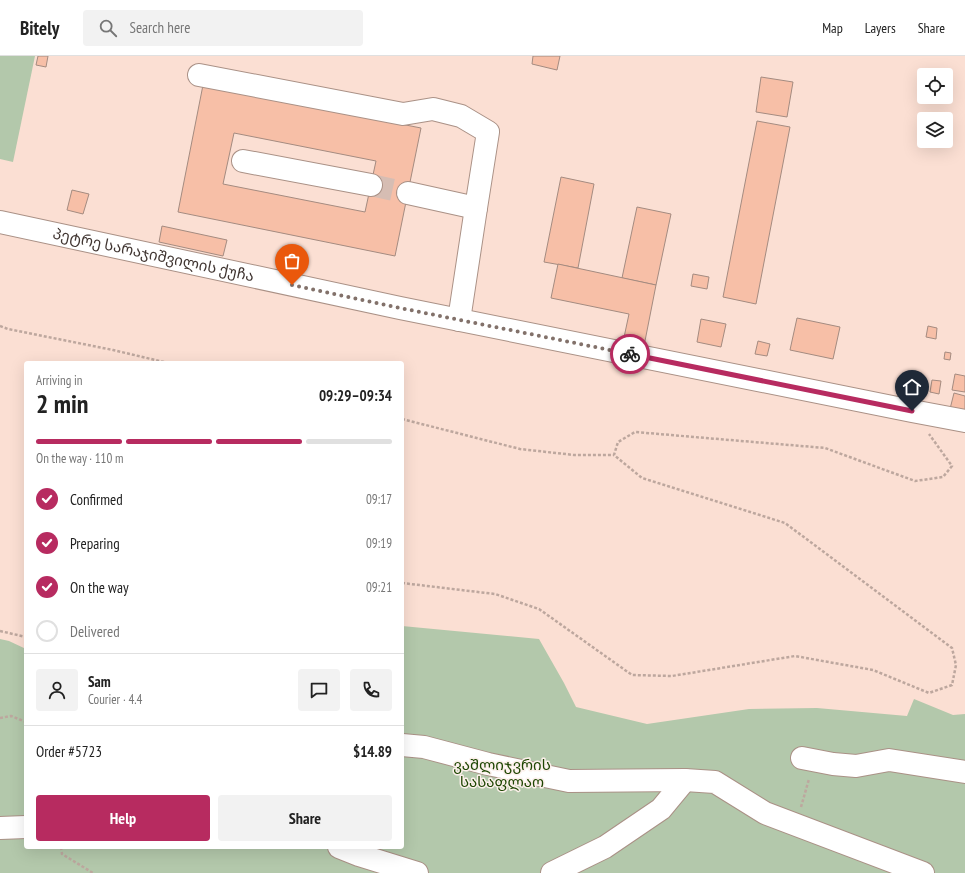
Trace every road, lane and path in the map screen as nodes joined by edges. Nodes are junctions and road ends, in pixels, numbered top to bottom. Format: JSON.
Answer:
{"nodes":[{"id":1,"x":199,"y":75,"type":"dead end"},
{"id":2,"x":243,"y":161,"type":"dead end"},
{"id":3,"x":371,"y":185,"type":"tunnel mouth"},
{"id":4,"x":408,"y":193,"type":"tunnel mouth"},
{"id":5,"x":476,"y":208,"type":"junction"},
{"id":6,"x":0,"y":222,"type":"edge"},
{"id":7,"x":459,"y":320,"type":"junction"},
{"id":8,"x":0,"y":326,"type":"edge"},
{"id":9,"x":160,"y":361,"type":"edge"},
{"id":10,"x":912,"y":411,"type":"junction"},
{"id":11,"x":404,"y":420,"type":"edge"},
{"id":12,"x":965,"y":421,"type":"edge"},
{"id":13,"x":614,"y":455,"type":"junction"},
{"id":14,"x":404,"y":583,"type":"edge"},
{"id":15,"x":0,"y":631,"type":"edge"},
{"id":16,"x":24,"y":637,"type":"edge"},
{"id":17,"x":0,"y":718,"type":"edge"},
{"id":18,"x":24,"y":721,"type":"edge"},
{"id":19,"x":404,"y":745,"type":"edge"},
{"id":20,"x":802,"y":758,"type":"dead end"},
{"id":21,"x":965,"y":772,"type":"edge"},
{"id":22,"x":685,"y":780,"type":"junction"},
{"id":23,"x":24,"y":827,"type":"edge"},
{"id":24,"x":0,"y":828,"type":"edge"},
{"id":25,"x":61,"y":849,"type":"edge"},
{"id":26,"x":344,"y":849,"type":"edge"},
{"id":27,"x":93,"y":873,"type":"edge"},
{"id":28,"x":417,"y":873,"type":"edge"},
{"id":29,"x":552,"y":873,"type":"edge"},
{"id":30,"x":923,"y":873,"type":"edge"}],
"edges":[{"from":1,"to":5,"type":"lane"},
{"from":2,"to":3,"type":"lane"},
{"from":4,"to":5,"type":"lane"},
{"from":5,"to":7,"type":"lane"},
{"from":6,"to":7,"type":"lane","name":"პეტრე სარაჯიშვილის ქუჩა"},
{"from":7,"to":10,"type":"lane","name":"პეტრე სარაჯიშვილის ქუჩა"},
{"from":8,"to":9,"type":"path"},
{"from":10,"to":12,"type":"lane","name":"პეტრე სარაჯიშვილის ქუჩა"},
{"from":10,"to":13,"type":"path"},
{"from":11,"to":13,"type":"path"},
{"from":13,"to":14,"type":"path"},
{"from":15,"to":16,"type":"path"},
{"from":17,"to":18,"type":"path"},
{"from":19,"to":22,"type":"lane"},
{"from":20,"to":21,"type":"lane"},
{"from":22,"to":29,"type":"lane"},
{"from":22,"to":30,"type":"lane"},
{"from":23,"to":24,"type":"lane"},
{"from":25,"to":27,"type":"path"},
{"from":26,"to":28,"type":"lane"}]}
